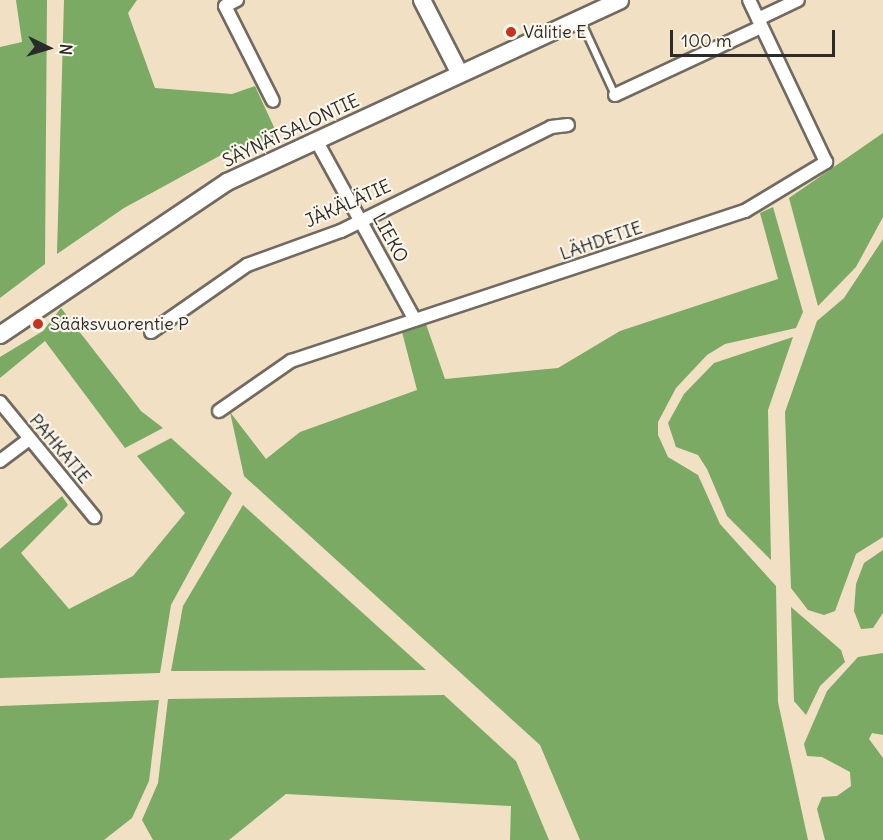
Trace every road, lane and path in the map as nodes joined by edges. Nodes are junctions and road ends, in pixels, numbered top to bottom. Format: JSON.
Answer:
{"nodes":[{"id":1,"x":422,"y":0,"type":"edge"},
{"id":2,"x":620,"y":0,"type":"edge"},
{"id":3,"x":749,"y":0,"type":"edge"},
{"id":4,"x":798,"y":0,"type":"edge"},
{"id":5,"x":228,"y":2,"type":"edge"},
{"id":6,"x":580,"y":19,"type":"junction"},
{"id":7,"x":759,"y":23,"type":"junction"},
{"id":8,"x":460,"y":74,"type":"junction"},
{"id":9,"x":615,"y":95,"type":"joint"},
{"id":10,"x":273,"y":100,"type":"dead end"},
{"id":11,"x":568,"y":125,"type":"dead end"},
{"id":12,"x":316,"y":140,"type":"junction"},
{"id":13,"x":360,"y":220,"type":"junction"},
{"id":14,"x":415,"y":321,"type":"junction"},
{"id":15,"x":151,"y":332,"type":"dead end"},
{"id":16,"x":0,"y":334,"type":"edge"},
{"id":17,"x":0,"y":402,"type":"edge"},
{"id":18,"x":219,"y":411,"type":"dead end"},
{"id":19,"x":28,"y":440,"type":"junction"},
{"id":20,"x":0,"y":461,"type":"edge"},
{"id":21,"x":94,"y":518,"type":"dead end"}],
"edges":[{"from":1,"to":8,"type":"main road"},
{"from":2,"to":6,"type":"main road","name":"SÄYNÄTSALONTIE"},
{"from":3,"to":7,"type":"street","name":"LÄHDETIE"},
{"from":4,"to":7,"type":"street"},
{"from":5,"to":10,"type":"street"},
{"from":6,"to":8,"type":"main road","name":"SÄYNÄTSALONTIE"},
{"from":6,"to":9,"type":"lane"},
{"from":7,"to":9,"type":"street"},
{"from":7,"to":14,"type":"street","name":"LÄHDETIE"},
{"from":8,"to":12,"type":"main road","name":"SÄYNÄTSALONTIE"},
{"from":11,"to":13,"type":"street","name":"JÄKÄLÄTIE"},
{"from":12,"to":13,"type":"street","name":"LIEKO"},
{"from":12,"to":16,"type":"main road","name":"SÄYNÄTSALONTIE"},
{"from":13,"to":14,"type":"street","name":"LIEKO"},
{"from":13,"to":15,"type":"street","name":"JÄKÄLÄTIE"},
{"from":14,"to":18,"type":"street","name":"LÄHDETIE"},
{"from":17,"to":19,"type":"street","name":"PAHKATIE"},
{"from":19,"to":20,"type":"street"},
{"from":19,"to":21,"type":"street","name":"PAHKATIE"}]}
